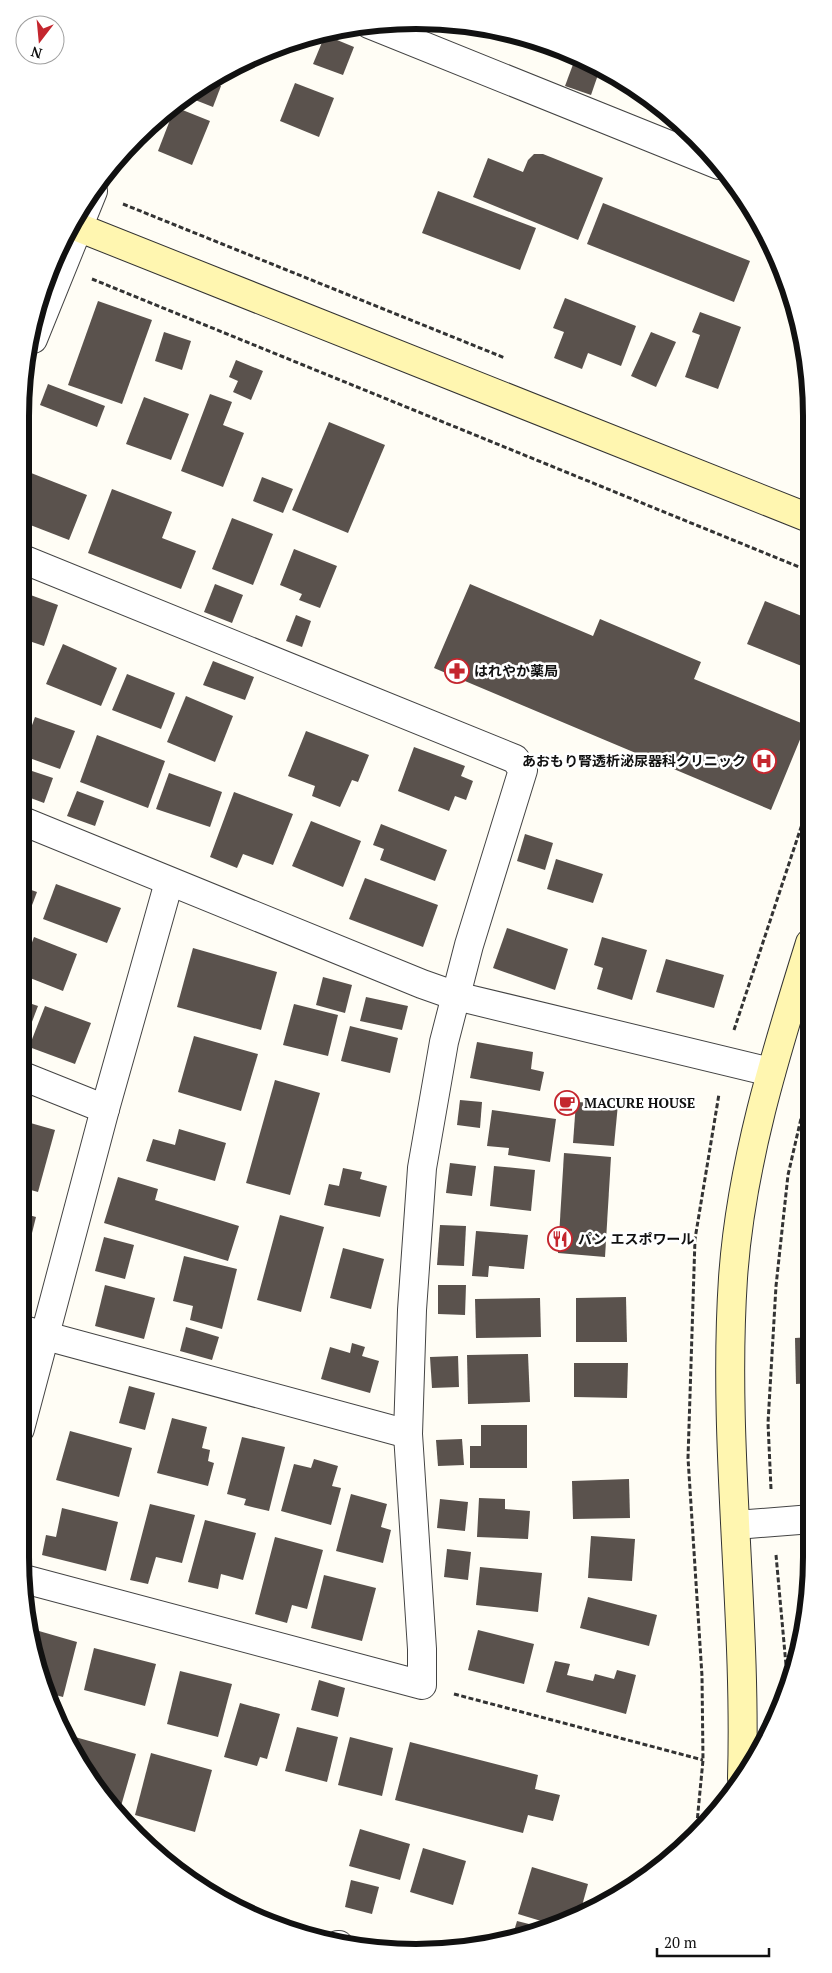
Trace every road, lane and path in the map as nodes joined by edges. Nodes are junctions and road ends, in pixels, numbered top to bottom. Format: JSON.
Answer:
{"nodes":[{"id":1,"x":385,"y":30,"type":"edge"},
{"id":2,"x":704,"y":158,"type":"edge"},
{"id":3,"x":99,"y":194,"type":"edge"},
{"id":4,"x":78,"y":227,"type":"edge"},
{"id":5,"x":67,"y":250,"type":"edge"},
{"id":6,"x":62,"y":266,"type":"junction"},
{"id":7,"x":42,"y":317,"type":"edge"},
{"id":8,"x":506,"y":358,"type":"dead end"},
{"id":9,"x":803,"y":516,"type":"edge"},
{"id":10,"x":29,"y":562,"type":"edge"},
{"id":11,"x":803,"y":569,"type":"edge"},
{"id":12,"x":29,"y":824,"type":"edge"},
{"id":13,"x":169,"y":882,"type":"junction"},
{"id":14,"x":803,"y":966,"type":"edge"},
{"id":15,"x":456,"y":996,"type":"junction"},
{"id":16,"x":771,"y":1072,"type":"junction"},
{"id":17,"x":29,"y":1079,"type":"edge"},
{"id":18,"x":105,"y":1109,"type":"junction"},
{"id":19,"x":803,"y":1110,"type":"edge"},
{"id":20,"x":33,"y":1333,"type":"edge"},
{"id":21,"x":29,"y":1363,"type":"edge"},
{"id":22,"x":408,"y":1434,"type":"junction"},
{"id":23,"x":803,"y":1520,"type":"edge"},
{"id":24,"x":772,"y":1522,"type":"junction"},
{"id":25,"x":736,"y":1525,"type":"junction"},
{"id":26,"x":30,"y":1581,"type":"edge"},
{"id":27,"x":786,"y":1669,"type":"edge"},
{"id":28,"x":422,"y":1685,"type":"junction"},
{"id":29,"x":703,"y":1760,"type":"dead end"},
{"id":30,"x":742,"y":1765,"type":"edge"}],
"edges":[{"from":1,"to":2,"type":"street"},
{"from":3,"to":8,"type":"path"},
{"from":4,"to":9,"type":"street"},
{"from":5,"to":6,"type":"street"},
{"from":6,"to":7,"type":"street"},
{"from":6,"to":11,"type":"path"},
{"from":10,"to":15,"type":"street"},
{"from":12,"to":13,"type":"street"},
{"from":13,"to":15,"type":"street"},
{"from":13,"to":18,"type":"street"},
{"from":14,"to":16,"type":"street"},
{"from":15,"to":16,"type":"street"},
{"from":15,"to":22,"type":"street"},
{"from":16,"to":25,"type":"street"},
{"from":17,"to":18,"type":"street"},
{"from":18,"to":20,"type":"street"},
{"from":19,"to":24,"type":"path"},
{"from":20,"to":21,"type":"street"},
{"from":20,"to":22,"type":"street"},
{"from":22,"to":28,"type":"street"},
{"from":23,"to":24,"type":"street"},
{"from":24,"to":25,"type":"street"},
{"from":24,"to":27,"type":"path"},
{"from":25,"to":30,"type":"street"},
{"from":26,"to":28,"type":"street"},
{"from":28,"to":29,"type":"path"}]}
